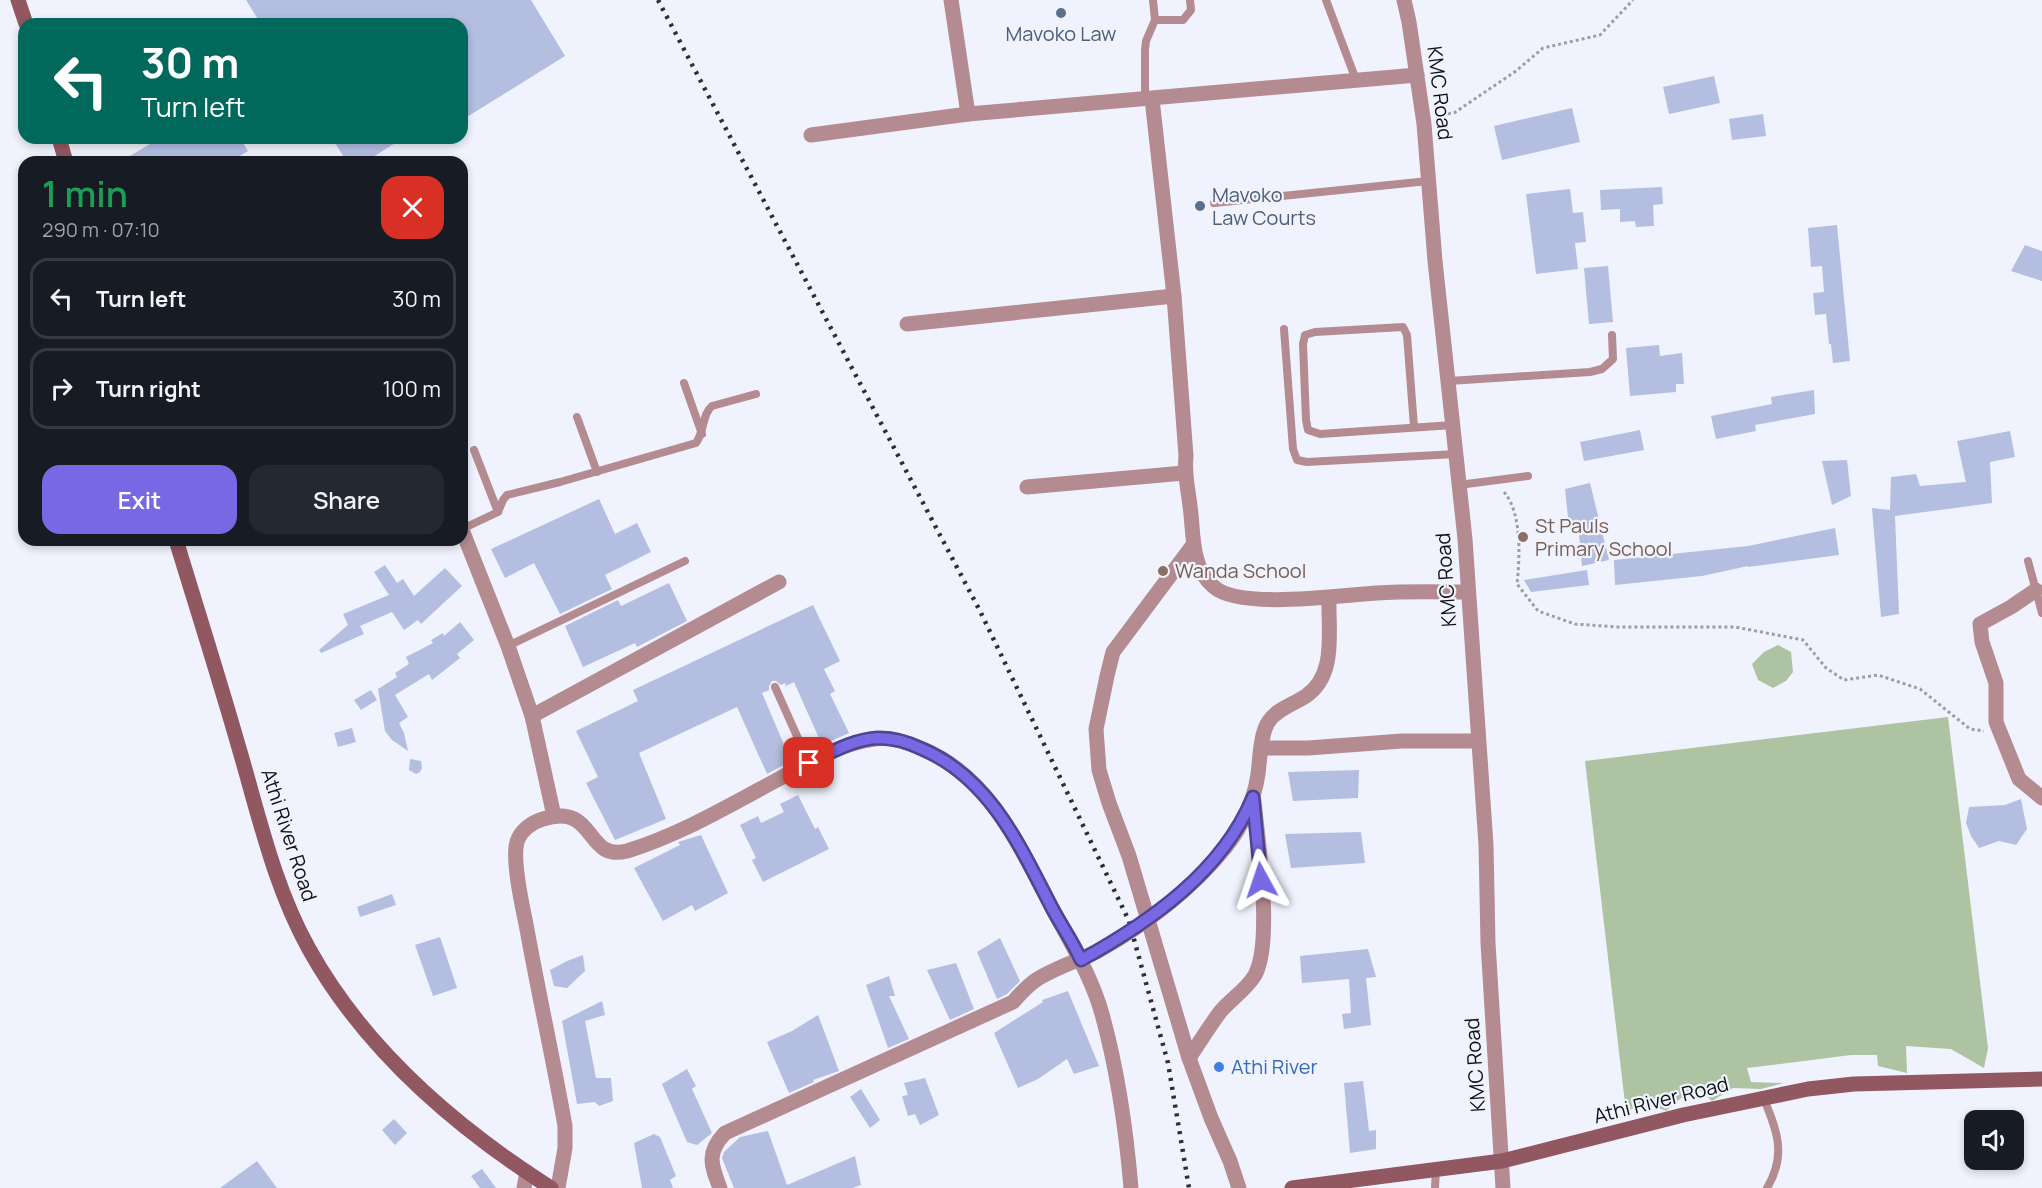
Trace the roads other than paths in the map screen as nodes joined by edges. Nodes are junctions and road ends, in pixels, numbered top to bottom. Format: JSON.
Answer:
{"nodes":[{"id":1,"x":18,"y":0,"type":"edge"},
{"id":2,"x":951,"y":0,"type":"edge"},
{"id":3,"x":1153,"y":0,"type":"edge"},
{"id":4,"x":1190,"y":0,"type":"edge"},
{"id":5,"x":1326,"y":0,"type":"edge"},
{"id":6,"x":1404,"y":0,"type":"edge"},
{"id":7,"x":24,"y":18,"type":"edge"},
{"id":8,"x":1155,"y":20,"type":"junction"},
{"id":9,"x":1417,"y":75,"type":"junction"},
{"id":10,"x":1356,"y":80,"type":"junction"},
{"id":11,"x":1149,"y":99,"type":"junction"},
{"id":12,"x":968,"y":114,"type":"junction"},
{"id":13,"x":811,"y":135,"type":"dead end"},
{"id":14,"x":1428,"y":181,"type":"junction"},
{"id":15,"x":1214,"y":203,"type":"dead end"},
{"id":16,"x":1174,"y":296,"type":"junction"},
{"id":17,"x":907,"y":324,"type":"dead end"},
{"id":18,"x":1284,"y":329,"type":"dead end"},
{"id":19,"x":1612,"y":335,"type":"dead end"},
{"id":20,"x":1449,"y":381,"type":"junction"},
{"id":21,"x":684,"y":383,"type":"dead end"},
{"id":22,"x":756,"y":394,"type":"dead end"},
{"id":23,"x":577,"y":417,"type":"dead end"},
{"id":24,"x":1453,"y":425,"type":"junction"},
{"id":25,"x":1414,"y":427,"type":"junction"},
{"id":26,"x":702,"y":435,"type":"junction"},
{"id":27,"x":474,"y":450,"type":"dead end"},
{"id":28,"x":1456,"y":454,"type":"junction"},
{"id":29,"x":597,"y":472,"type":"junction"},
{"id":30,"x":1184,"y":473,"type":"junction"},
{"id":31,"x":1528,"y":476,"type":"dead end"},
{"id":32,"x":1459,"y":485,"type":"junction"},
{"id":33,"x":1027,"y":487,"type":"dead end"},
{"id":34,"x":498,"y":512,"type":"junction"},
{"id":35,"x":468,"y":526,"type":"edge"},
{"id":36,"x":468,"y":544,"type":"edge"},
{"id":37,"x":1193,"y":545,"type":"junction"},
{"id":38,"x":178,"y":546,"type":"edge"},
{"id":39,"x":685,"y":561,"type":"dead end"},
{"id":40,"x":2028,"y":561,"type":"dead end"},
{"id":41,"x":779,"y":582,"type":"dead end"},
{"id":42,"x":2036,"y":590,"type":"junction"},
{"id":43,"x":1468,"y":592,"type":"junction"},
{"id":44,"x":1329,"y":599,"type":"junction"},
{"id":45,"x":2042,"y":613,"type":"edge"},
{"id":46,"x":508,"y":646,"type":"junction"},
{"id":47,"x":775,"y":687,"type":"dead end"},
{"id":48,"x":532,"y":716,"type":"junction"},
{"id":49,"x":1478,"y":741,"type":"junction"},
{"id":50,"x":1261,"y":747,"type":"junction"},
{"id":51,"x":809,"y":763,"type":"junction"},
{"id":52,"x":1253,"y":797,"type":"junction"},
{"id":53,"x":2042,"y":798,"type":"edge"},
{"id":54,"x":554,"y":816,"type":"junction"},
{"id":55,"x":1148,"y":918,"type":"junction"},
{"id":56,"x":1081,"y":960,"type":"junction"},
{"id":57,"x":1189,"y":1059,"type":"junction"},
{"id":58,"x":2042,"y":1079,"type":"edge"},
{"id":59,"x":1763,"y":1097,"type":"junction"},
{"id":60,"x":1502,"y":1161,"type":"junction"},
{"id":61,"x":1436,"y":1169,"type":"junction"},
{"id":62,"x":527,"y":1172,"type":"junction"},
{"id":63,"x":524,"y":1188,"type":"edge"},
{"id":64,"x":551,"y":1188,"type":"edge"},
{"id":65,"x":558,"y":1188,"type":"edge"},
{"id":66,"x":720,"y":1188,"type":"edge"},
{"id":67,"x":1131,"y":1188,"type":"edge"},
{"id":68,"x":1239,"y":1188,"type":"edge"},
{"id":69,"x":1292,"y":1188,"type":"edge"},
{"id":70,"x":1435,"y":1188,"type":"edge"},
{"id":71,"x":1503,"y":1188,"type":"edge"},
{"id":72,"x":1767,"y":1188,"type":"edge"}],
"edges":[{"from":1,"to":7,"type":"main road"},
{"from":2,"to":12,"type":"street"},
{"from":3,"to":8,"type":"lane"},
{"from":4,"to":8,"type":"lane"},
{"from":5,"to":10,"type":"lane"},
{"from":6,"to":9,"type":"street","name":"KMC Road"},
{"from":8,"to":11,"type":"lane"},
{"from":9,"to":10,"type":"street"},
{"from":9,"to":14,"type":"street","name":"KMC Road"},
{"from":10,"to":11,"type":"street"},
{"from":11,"to":12,"type":"street"},
{"from":11,"to":16,"type":"street"},
{"from":12,"to":13,"type":"street"},
{"from":14,"to":15,"type":"lane"},
{"from":14,"to":20,"type":"street","name":"KMC Road"},
{"from":16,"to":17,"type":"street"},
{"from":16,"to":30,"type":"street"},
{"from":18,"to":28,"type":"lane"},
{"from":19,"to":20,"type":"lane"},
{"from":20,"to":24,"type":"street","name":"KMC Road"},
{"from":21,"to":26,"type":"lane"},
{"from":22,"to":26,"type":"lane"},
{"from":23,"to":29,"type":"lane"},
{"from":24,"to":25,"type":"lane"},
{"from":24,"to":28,"type":"street","name":"KMC Road"},
{"from":25,"to":25,"type":"lane"},
{"from":26,"to":29,"type":"lane"},
{"from":27,"to":34,"type":"lane"},
{"from":28,"to":32,"type":"street","name":"KMC Road"},
{"from":29,"to":34,"type":"lane"},
{"from":30,"to":33,"type":"street"},
{"from":30,"to":37,"type":"street"},
{"from":31,"to":32,"type":"lane"},
{"from":32,"to":43,"type":"street","name":"KMC Road"},
{"from":34,"to":35,"type":"lane"},
{"from":36,"to":46,"type":"street"},
{"from":37,"to":44,"type":"street"},
{"from":37,"to":55,"type":"street"},
{"from":38,"to":62,"type":"main road","name":"Athi River Road"},
{"from":39,"to":46,"type":"lane"},
{"from":40,"to":42,"type":"lane"},
{"from":41,"to":48,"type":"street"},
{"from":42,"to":45,"type":"lane"},
{"from":42,"to":53,"type":"street"},
{"from":43,"to":44,"type":"street"},
{"from":43,"to":49,"type":"street","name":"KMC Road"},
{"from":44,"to":50,"type":"street"},
{"from":46,"to":48,"type":"street"},
{"from":47,"to":51,"type":"lane"},
{"from":48,"to":54,"type":"street"},
{"from":49,"to":50,"type":"street"},
{"from":49,"to":60,"type":"street","name":"KMC Road"},
{"from":50,"to":52,"type":"street"},
{"from":51,"to":54,"type":"street"},
{"from":51,"to":56,"type":"street"},
{"from":52,"to":55,"type":"street"},
{"from":52,"to":57,"type":"street"},
{"from":54,"to":65,"type":"street"},
{"from":55,"to":56,"type":"street"},
{"from":55,"to":57,"type":"street"},
{"from":56,"to":66,"type":"street"},
{"from":56,"to":67,"type":"street"},
{"from":57,"to":68,"type":"street"},
{"from":58,"to":59,"type":"main road","name":"Athi River Road"},
{"from":59,"to":60,"type":"main road","name":"Athi River Road"},
{"from":59,"to":72,"type":"lane"},
{"from":60,"to":61,"type":"main road","name":"Athi River Road"},
{"from":60,"to":71,"type":"street","name":"KMC Road"},
{"from":61,"to":69,"type":"main road","name":"Athi River Road"},
{"from":61,"to":70,"type":"lane"},
{"from":62,"to":63,"type":"street"},
{"from":62,"to":64,"type":"main road","name":"Athi River Road"}]}
